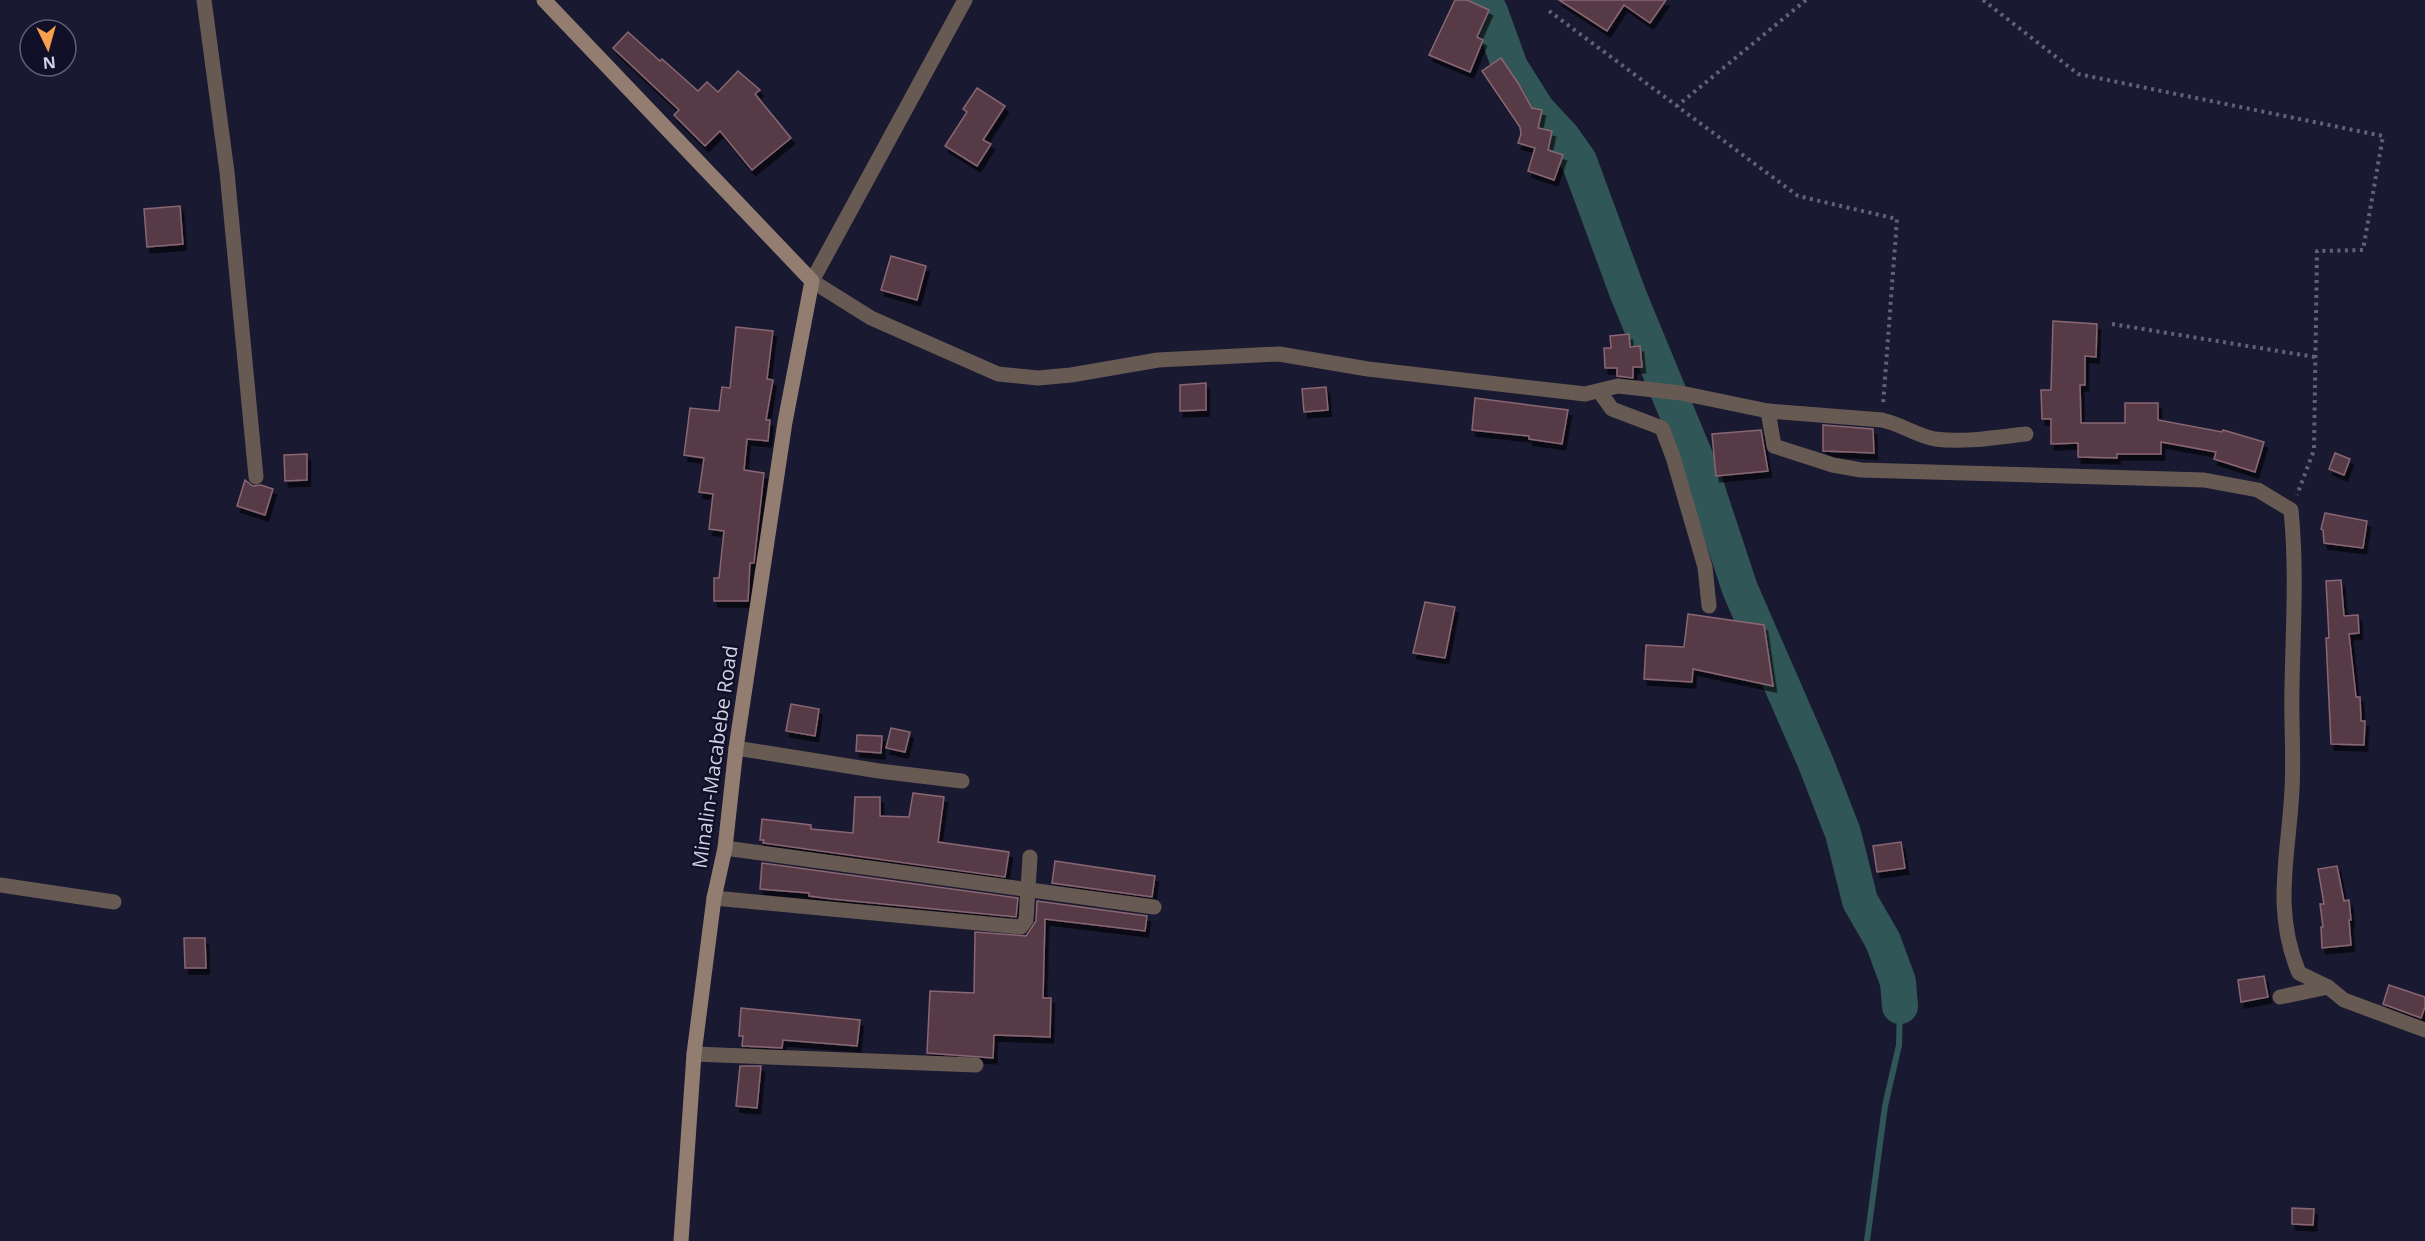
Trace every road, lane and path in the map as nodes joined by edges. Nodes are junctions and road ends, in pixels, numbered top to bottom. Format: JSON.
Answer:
{"nodes":[{"id":1,"x":204,"y":0,"type":"edge"},
{"id":2,"x":544,"y":0,"type":"edge"},
{"id":3,"x":964,"y":0,"type":"edge"},
{"id":4,"x":1806,"y":0,"type":"edge"},
{"id":5,"x":1983,"y":0,"type":"edge"},
{"id":6,"x":1549,"y":12,"type":"dead end"},
{"id":7,"x":1677,"y":105,"type":"junction"},
{"id":8,"x":812,"y":281,"type":"junction"},
{"id":9,"x":2112,"y":324,"type":"dead end"},
{"id":10,"x":2315,"y":357,"type":"junction"},
{"id":11,"x":1599,"y":391,"type":"junction"},
{"id":12,"x":1768,"y":411,"type":"junction"},
{"id":13,"x":1882,"y":420,"type":"junction"},
{"id":14,"x":2026,"y":434,"type":"dead end"},
{"id":15,"x":256,"y":477,"type":"dead end"},
{"id":16,"x":2291,"y":510,"type":"junction"},
{"id":17,"x":1709,"y":606,"type":"dead end"},
{"id":18,"x":736,"y":748,"type":"junction"},
{"id":19,"x":962,"y":781,"type":"dead end"},
{"id":20,"x":725,"y":848,"type":"junction"},
{"id":21,"x":1030,"y":857,"type":"dead end"},
{"id":22,"x":0,"y":885,"type":"edge"},
{"id":23,"x":1029,"y":890,"type":"junction"},
{"id":24,"x":714,"y":898,"type":"junction"},
{"id":25,"x":114,"y":902,"type":"dead end"},
{"id":26,"x":1154,"y":907,"type":"dead end"},
{"id":27,"x":2328,"y":987,"type":"junction"},
{"id":28,"x":2280,"y":997,"type":"dead end"},
{"id":29,"x":2425,"y":1030,"type":"edge"},
{"id":30,"x":694,"y":1054,"type":"junction"},
{"id":31,"x":976,"y":1065,"type":"dead end"},
{"id":32,"x":681,"y":1241,"type":"edge"}],
"edges":[{"from":1,"to":15,"type":"street"},
{"from":2,"to":8,"type":"main road"},
{"from":3,"to":8,"type":"street"},
{"from":4,"to":7,"type":"path"},
{"from":5,"to":10,"type":"path"},
{"from":6,"to":7,"type":"path"},
{"from":7,"to":13,"type":"path"},
{"from":8,"to":11,"type":"street"},
{"from":8,"to":18,"type":"main road","name":"Minalin-Macabebe Road"},
{"from":9,"to":10,"type":"path"},
{"from":10,"to":16,"type":"path"},
{"from":11,"to":12,"type":"street"},
{"from":11,"to":17,"type":"street"},
{"from":12,"to":13,"type":"street"},
{"from":12,"to":16,"type":"street"},
{"from":13,"to":14,"type":"street"},
{"from":16,"to":27,"type":"street"},
{"from":18,"to":19,"type":"street"},
{"from":18,"to":20,"type":"main road","name":"Minalin-Macabebe Road"},
{"from":20,"to":23,"type":"street"},
{"from":20,"to":24,"type":"main road","name":"Minalin-Macabebe Road"},
{"from":21,"to":23,"type":"street"},
{"from":22,"to":25,"type":"street"},
{"from":23,"to":24,"type":"street"},
{"from":23,"to":26,"type":"street"},
{"from":24,"to":30,"type":"main road","name":"Minalin-Macabebe Road"},
{"from":27,"to":28,"type":"street"},
{"from":27,"to":29,"type":"street"},
{"from":30,"to":31,"type":"street"},
{"from":30,"to":32,"type":"main road","name":"Minalin-Macabebe Road"}]}
